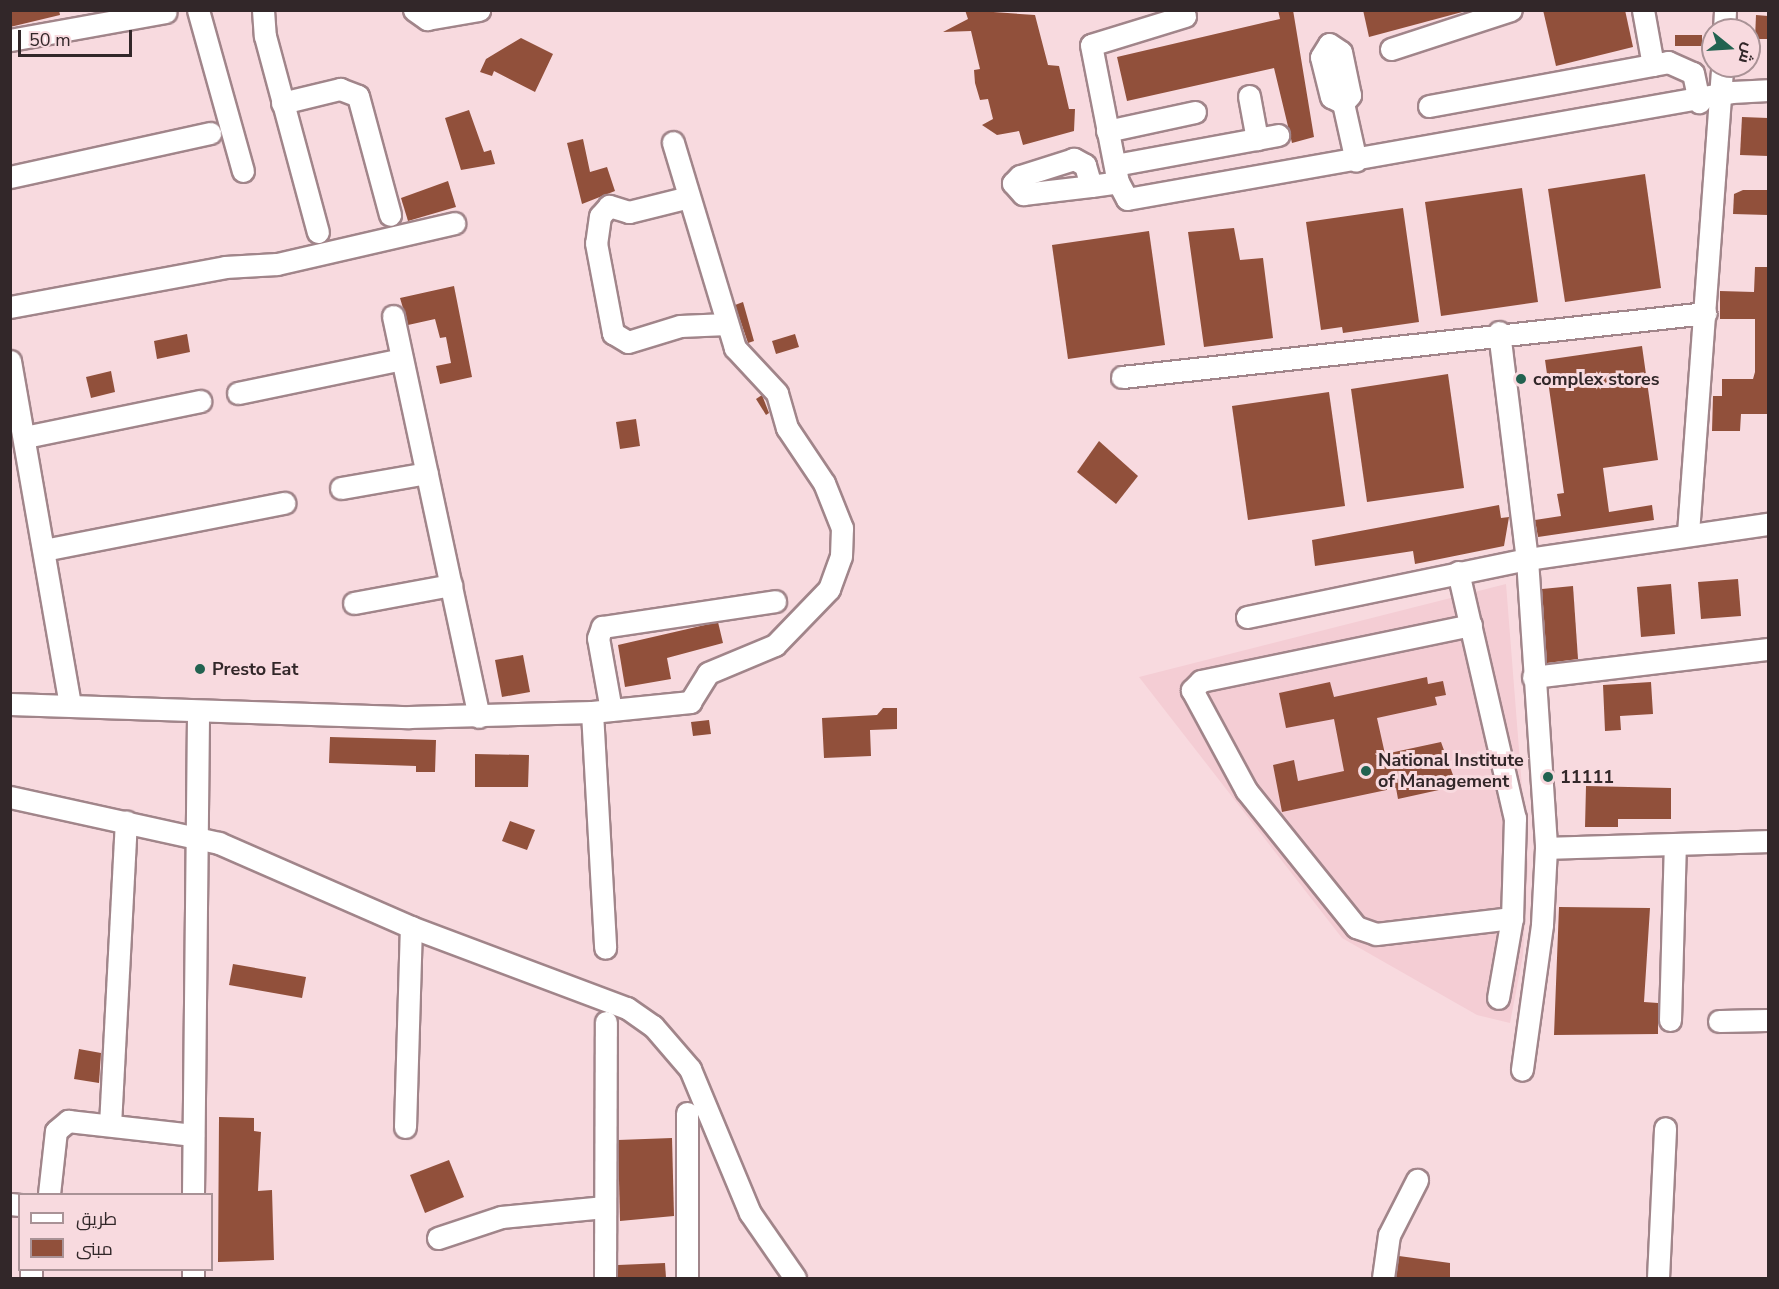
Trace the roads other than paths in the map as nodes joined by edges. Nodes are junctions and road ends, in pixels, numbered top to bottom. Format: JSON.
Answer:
{"nodes":[{"id":1,"x":198,"y":10,"type":"edge"},
{"id":2,"x":414,"y":10,"type":"edge"},
{"id":3,"x":479,"y":10,"type":"edge"},
{"id":4,"x":1511,"y":10,"type":"edge"},
{"id":5,"x":1643,"y":10,"type":"edge"},
{"id":6,"x":166,"y":12,"type":"edge"},
{"id":7,"x":270,"y":12,"type":"edge"},
{"id":8,"x":1185,"y":16,"type":"dead end"},
{"id":9,"x":10,"y":40,"type":"edge"},
{"id":10,"x":1391,"y":49,"type":"dead end"},
{"id":11,"x":1653,"y":65,"type":"junction"},
{"id":12,"x":1721,"y":78,"type":"edge"},
{"id":13,"x":1768,"y":90,"type":"edge"},
{"id":14,"x":1720,"y":95,"type":"junction"},
{"id":15,"x":1249,"y":96,"type":"dead end"},
{"id":16,"x":1699,"y":102,"type":"junction"},
{"id":17,"x":282,"y":103,"type":"junction"},
{"id":18,"x":1342,"y":103,"type":"dead end"},
{"id":19,"x":1429,"y":106,"type":"dead end"},
{"id":20,"x":1195,"y":112,"type":"dead end"},
{"id":21,"x":1107,"y":131,"type":"junction"},
{"id":22,"x":210,"y":133,"type":"dead end"},
{"id":23,"x":1278,"y":135,"type":"dead end"},
{"id":24,"x":1257,"y":139,"type":"junction"},
{"id":25,"x":673,"y":142,"type":"dead end"},
{"id":26,"x":1356,"y":161,"type":"junction"},
{"id":27,"x":243,"y":171,"type":"dead end"},
{"id":28,"x":1117,"y":174,"type":"junction"},
{"id":29,"x":10,"y":177,"type":"edge"},
{"id":30,"x":1091,"y":186,"type":"dead end"},
{"id":31,"x":689,"y":197,"type":"junction"},
{"id":32,"x":390,"y":215,"type":"dead end"},
{"id":33,"x":454,"y":223,"type":"dead end"},
{"id":34,"x":318,"y":231,"type":"dead end"},
{"id":35,"x":10,"y":307,"type":"edge"},
{"id":36,"x":1706,"y":313,"type":"junction"},
{"id":37,"x":393,"y":316,"type":"dead end"},
{"id":38,"x":727,"y":324,"type":"junction"},
{"id":39,"x":1499,"y":332,"type":"junction"},
{"id":40,"x":402,"y":359,"type":"junction"},
{"id":41,"x":10,"y":361,"type":"edge"},
{"id":42,"x":1122,"y":377,"type":"dead end"},
{"id":43,"x":238,"y":393,"type":"dead end"},
{"id":44,"x":200,"y":401,"type":"dead end"},
{"id":45,"x":25,"y":437,"type":"junction"},
{"id":46,"x":427,"y":473,"type":"junction"},
{"id":47,"x":341,"y":488,"type":"dead end"},
{"id":48,"x":284,"y":503,"type":"dead end"},
{"id":49,"x":1768,"y":524,"type":"edge"},
{"id":50,"x":1688,"y":533,"type":"junction"},
{"id":51,"x":44,"y":550,"type":"junction"},
{"id":52,"x":1527,"y":559,"type":"junction"},
{"id":53,"x":1458,"y":572,"type":"junction"},
{"id":54,"x":451,"y":585,"type":"junction"},
{"id":55,"x":775,"y":601,"type":"dead end"},
{"id":56,"x":354,"y":603,"type":"dead end"},
{"id":57,"x":1247,"y":617,"type":"dead end"},
{"id":58,"x":1471,"y":625,"type":"junction"},
{"id":59,"x":1768,"y":649,"type":"edge"},
{"id":60,"x":1533,"y":677,"type":"junction"},
{"id":61,"x":10,"y":704,"type":"edge"},
{"id":62,"x":70,"y":705,"type":"junction"},
{"id":63,"x":198,"y":711,"type":"junction"},
{"id":64,"x":602,"y":711,"type":"junction"},
{"id":65,"x":479,"y":717,"type":"junction"},
{"id":66,"x":10,"y":797,"type":"edge"},
{"id":67,"x":126,"y":821,"type":"junction"},
{"id":68,"x":199,"y":837,"type":"junction"},
{"id":69,"x":1768,"y":842,"type":"edge"},
{"id":70,"x":1675,"y":845,"type":"junction"},
{"id":71,"x":1545,"y":848,"type":"junction"},
{"id":72,"x":1512,"y":918,"type":"junction"},
{"id":73,"x":411,"y":927,"type":"junction"},
{"id":74,"x":605,"y":948,"type":"dead end"},
{"id":75,"x":1498,"y":998,"type":"dead end"},
{"id":76,"x":1670,"y":1020,"type":"dead end"},
{"id":77,"x":1768,"y":1020,"type":"edge"},
{"id":78,"x":1719,"y":1021,"type":"dead end"},
{"id":79,"x":606,"y":1022,"type":"dead end"},
{"id":80,"x":1522,"y":1070,"type":"dead end"},
{"id":81,"x":687,"y":1113,"type":"dead end"},
{"id":82,"x":110,"y":1125,"type":"junction"},
{"id":83,"x":405,"y":1127,"type":"dead end"},
{"id":84,"x":1665,"y":1128,"type":"dead end"},
{"id":85,"x":193,"y":1135,"type":"junction"},
{"id":86,"x":1418,"y":1180,"type":"dead end"},
{"id":87,"x":49,"y":1193,"type":"edge"},
{"id":88,"x":193,"y":1193,"type":"edge"},
{"id":89,"x":605,"y":1207,"type":"junction"},
{"id":90,"x":438,"y":1238,"type":"dead end"},
{"id":91,"x":605,"y":1278,"type":"edge"},
{"id":92,"x":687,"y":1278,"type":"edge"},
{"id":93,"x":795,"y":1278,"type":"edge"},
{"id":94,"x":1383,"y":1278,"type":"edge"},
{"id":95,"x":1658,"y":1278,"type":"edge"}],
"edges":[{"from":1,"to":27,"type":"street"},
{"from":2,"to":3,"type":"street"},
{"from":4,"to":10,"type":"street"},
{"from":5,"to":11,"type":"street"},
{"from":6,"to":9,"type":"street"},
{"from":7,"to":17,"type":"street"},
{"from":8,"to":21,"type":"street"},
{"from":11,"to":16,"type":"street"},
{"from":11,"to":19,"type":"street"},
{"from":12,"to":14,"type":"street"},
{"from":13,"to":14,"type":"street"},
{"from":14,"to":16,"type":"street"},
{"from":14,"to":36,"type":"street"},
{"from":15,"to":24,"type":"street"},
{"from":16,"to":26,"type":"street"},
{"from":17,"to":32,"type":"street"},
{"from":17,"to":34,"type":"street"},
{"from":18,"to":26,"type":"street"},
{"from":20,"to":21,"type":"street"},
{"from":21,"to":28,"type":"street"},
{"from":22,"to":29,"type":"street"},
{"from":23,"to":24,"type":"street"},
{"from":24,"to":28,"type":"street"},
{"from":25,"to":31,"type":"street"},
{"from":26,"to":28,"type":"street"},
{"from":28,"to":30,"type":"street"},
{"from":31,"to":38,"type":"street"},
{"from":31,"to":38,"type":"street"},
{"from":33,"to":35,"type":"street"},
{"from":36,"to":39,"type":"street"},
{"from":36,"to":50,"type":"street"},
{"from":37,"to":40,"type":"street"},
{"from":38,"to":64,"type":"street"},
{"from":39,"to":42,"type":"street"},
{"from":39,"to":52,"type":"street"},
{"from":40,"to":43,"type":"street"},
{"from":40,"to":46,"type":"street"},
{"from":41,"to":45,"type":"street"},
{"from":44,"to":45,"type":"street"},
{"from":45,"to":51,"type":"street"},
{"from":46,"to":47,"type":"street"},
{"from":46,"to":54,"type":"street"},
{"from":48,"to":51,"type":"street"},
{"from":49,"to":50,"type":"street"},
{"from":50,"to":52,"type":"street"},
{"from":51,"to":62,"type":"street"},
{"from":52,"to":53,"type":"street"},
{"from":52,"to":60,"type":"street"},
{"from":53,"to":57,"type":"street"},
{"from":53,"to":58,"type":"street"},
{"from":54,"to":56,"type":"street"},
{"from":54,"to":65,"type":"street"},
{"from":55,"to":64,"type":"street"},
{"from":58,"to":72,"type":"street"},
{"from":58,"to":72,"type":"street"},
{"from":59,"to":60,"type":"street"},
{"from":60,"to":71,"type":"street"},
{"from":61,"to":62,"type":"street"},
{"from":62,"to":63,"type":"street"},
{"from":63,"to":65,"type":"street"},
{"from":63,"to":68,"type":"street"},
{"from":64,"to":65,"type":"street"},
{"from":64,"to":74,"type":"street"},
{"from":66,"to":67,"type":"street"},
{"from":67,"to":68,"type":"street"},
{"from":67,"to":82,"type":"street"},
{"from":68,"to":73,"type":"street"},
{"from":68,"to":85,"type":"street"},
{"from":69,"to":70,"type":"street"},
{"from":70,"to":71,"type":"street"},
{"from":70,"to":76,"type":"street"},
{"from":71,"to":80,"type":"street"},
{"from":72,"to":75,"type":"street"},
{"from":73,"to":83,"type":"street"},
{"from":73,"to":93,"type":"street"},
{"from":77,"to":78,"type":"street"},
{"from":79,"to":89,"type":"street"},
{"from":81,"to":92,"type":"street"},
{"from":82,"to":85,"type":"street"},
{"from":82,"to":87,"type":"street"},
{"from":84,"to":95,"type":"street"},
{"from":85,"to":88,"type":"street"},
{"from":86,"to":94,"type":"street"},
{"from":89,"to":90,"type":"street"},
{"from":89,"to":91,"type":"street"}]}
